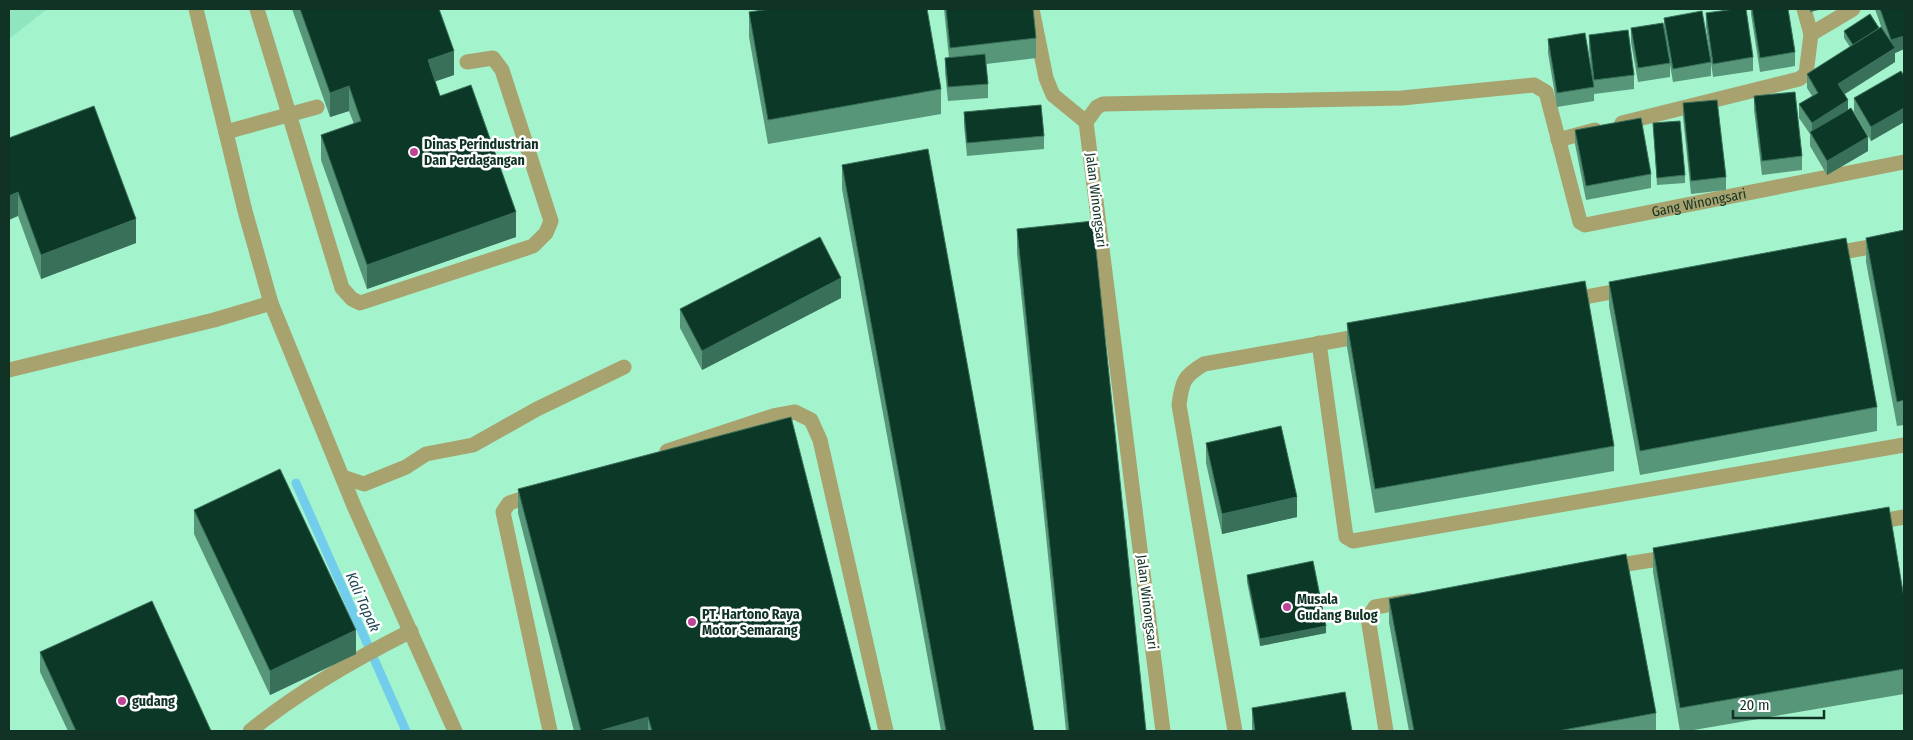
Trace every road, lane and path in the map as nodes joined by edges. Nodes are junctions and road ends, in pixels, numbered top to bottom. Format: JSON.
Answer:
{"nodes":[{"id":1,"x":196,"y":9,"type":"edge"},
{"id":2,"x":257,"y":9,"type":"edge"},
{"id":3,"x":1032,"y":9,"type":"edge"},
{"id":4,"x":1804,"y":9,"type":"edge"},
{"id":5,"x":1853,"y":9,"type":"edge"},
{"id":6,"x":1811,"y":34,"type":"junction"},
{"id":7,"x":467,"y":62,"type":"dead end"},
{"id":8,"x":317,"y":107,"type":"dead end"},
{"id":9,"x":291,"y":114,"type":"junction"},
{"id":10,"x":1086,"y":122,"type":"junction"},
{"id":11,"x":226,"y":132,"type":"junction"},
{"id":12,"x":1558,"y":140,"type":"junction"},
{"id":13,"x":1904,"y":162,"type":"edge"},
{"id":14,"x":1904,"y":241,"type":"edge"},
{"id":15,"x":1816,"y":256,"type":"edge"},
{"id":16,"x":1641,"y":287,"type":"edge"},
{"id":17,"x":1553,"y":302,"type":"edge"},
{"id":18,"x":271,"y":303,"type":"junction"},
{"id":19,"x":1378,"y":333,"type":"edge"},
{"id":20,"x":1319,"y":343,"type":"junction"},
{"id":21,"x":624,"y":367,"type":"dead end"},
{"id":22,"x":9,"y":370,"type":"edge"},
{"id":23,"x":1904,"y":445,"type":"edge"},
{"id":24,"x":651,"y":457,"type":"edge"},
{"id":25,"x":343,"y":477,"type":"junction"},
{"id":26,"x":547,"y":491,"type":"edge"},
{"id":27,"x":1904,"y":517,"type":"edge"},
{"id":28,"x":1855,"y":526,"type":"edge"},
{"id":29,"x":1689,"y":554,"type":"edge"},
{"id":30,"x":1591,"y":570,"type":"edge"},
{"id":31,"x":1424,"y":598,"type":"edge"},
{"id":32,"x":411,"y":631,"type":"junction"},
{"id":33,"x":250,"y":731,"type":"edge"},
{"id":34,"x":455,"y":731,"type":"edge"},
{"id":35,"x":550,"y":731,"type":"edge"},
{"id":36,"x":886,"y":731,"type":"edge"},
{"id":37,"x":1163,"y":731,"type":"edge"},
{"id":38,"x":1235,"y":731,"type":"edge"},
{"id":39,"x":1386,"y":731,"type":"edge"}],
"edges":[{"from":1,"to":11,"type":"street"},
{"from":2,"to":9,"type":"street"},
{"from":3,"to":10,"type":"street"},
{"from":4,"to":6,"type":"street"},
{"from":5,"to":6,"type":"street"},
{"from":6,"to":12,"type":"street"},
{"from":7,"to":9,"type":"street"},
{"from":8,"to":9,"type":"street"},
{"from":9,"to":11,"type":"street"},
{"from":10,"to":12,"type":"street","name":"Gang Winongsari"},
{"from":10,"to":37,"type":"street","name":"Jalan Winongsari"},
{"from":11,"to":18,"type":"street"},
{"from":12,"to":13,"type":"street","name":"Gang Winongsari"},
{"from":14,"to":15,"type":"street"},
{"from":16,"to":17,"type":"street"},
{"from":18,"to":22,"type":"street"},
{"from":18,"to":25,"type":"street"},
{"from":19,"to":20,"type":"street"},
{"from":20,"to":23,"type":"street"},
{"from":20,"to":38,"type":"street"},
{"from":21,"to":25,"type":"street"},
{"from":24,"to":36,"type":"street"},
{"from":25,"to":32,"type":"street"},
{"from":26,"to":35,"type":"street"},
{"from":27,"to":28,"type":"street"},
{"from":29,"to":30,"type":"street"},
{"from":31,"to":39,"type":"street"},
{"from":32,"to":33,"type":"street"},
{"from":32,"to":34,"type":"street"}]}
